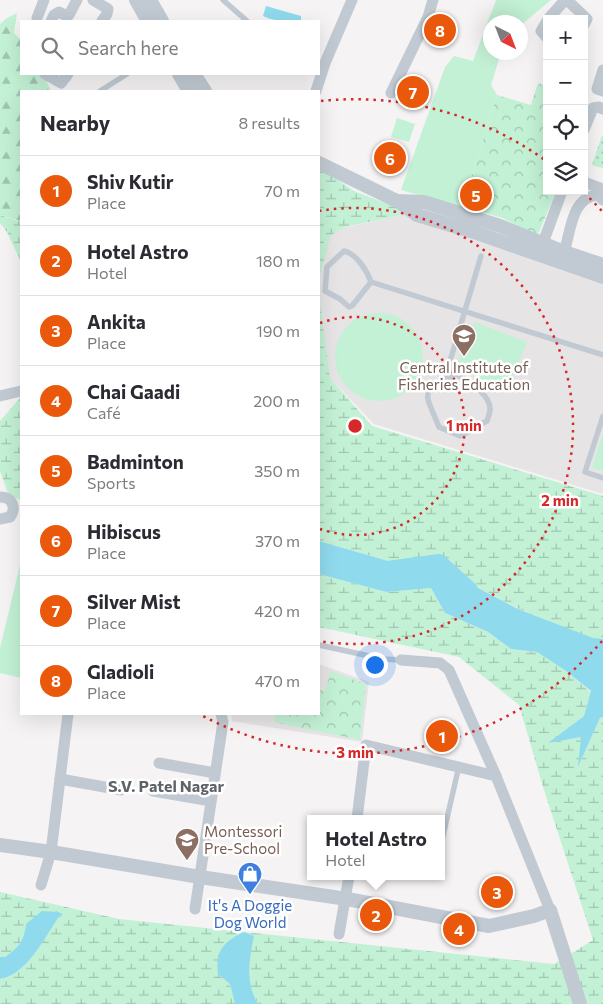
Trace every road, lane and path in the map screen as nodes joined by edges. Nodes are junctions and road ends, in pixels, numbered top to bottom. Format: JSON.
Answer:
{"nodes":[{"id":1,"x":44,"y":0,"type":"edge"},
{"id":2,"x":77,"y":0,"type":"edge"},
{"id":3,"x":93,"y":0,"type":"edge"},
{"id":4,"x":136,"y":0,"type":"edge"},
{"id":5,"x":150,"y":0,"type":"edge"},
{"id":6,"x":222,"y":0,"type":"edge"},
{"id":7,"x":352,"y":0,"type":"edge"},
{"id":8,"x":433,"y":0,"type":"edge"},
{"id":9,"x":566,"y":0,"type":"edge"},
{"id":10,"x":552,"y":15,"type":"edge"},
{"id":11,"x":583,"y":15,"type":"edge"},
{"id":12,"x":37,"y":18,"type":"dead end"},
{"id":13,"x":52,"y":20,"type":"edge"},
{"id":14,"x":103,"y":20,"type":"edge"},
{"id":15,"x":147,"y":20,"type":"edge"},
{"id":16,"x":161,"y":20,"type":"edge"},
{"id":17,"x":246,"y":20,"type":"edge"},
{"id":18,"x":322,"y":62,"type":"edge"},
{"id":19,"x":603,"y":70,"type":"edge"},
{"id":20,"x":47,"y":75,"type":"edge"},
{"id":21,"x":67,"y":75,"type":"edge"},
{"id":22,"x":125,"y":75,"type":"edge"},
{"id":23,"x":179,"y":75,"type":"edge"},
{"id":24,"x":195,"y":75,"type":"edge"},
{"id":25,"x":319,"y":75,"type":"edge"},
{"id":26,"x":102,"y":90,"type":"edge"},
{"id":27,"x":184,"y":90,"type":"edge"},
{"id":28,"x":204,"y":90,"type":"edge"},
{"id":29,"x":316,"y":90,"type":"edge"},
{"id":30,"x":603,"y":91,"type":"edge"},
{"id":31,"x":391,"y":93,"type":"dead end"},
{"id":32,"x":603,"y":109,"type":"edge"},
{"id":33,"x":588,"y":120,"type":"edge"},
{"id":34,"x":320,"y":163,"type":"edge"},
{"id":35,"x":588,"y":183,"type":"edge"},
{"id":36,"x":603,"y":188,"type":"edge"},
{"id":37,"x":561,"y":195,"type":"edge"},
{"id":38,"x":603,"y":200,"type":"edge"},
{"id":39,"x":397,"y":201,"type":"junction"},
{"id":40,"x":543,"y":242,"type":"junction"},
{"id":41,"x":566,"y":249,"type":"junction"},
{"id":42,"x":481,"y":256,"type":"dead end"},
{"id":43,"x":603,"y":258,"type":"edge"},
{"id":44,"x":603,"y":265,"type":"edge"},
{"id":45,"x":603,"y":277,"type":"edge"},
{"id":46,"x":371,"y":282,"type":"junction"},
{"id":47,"x":464,"y":311,"type":"junction"},
{"id":48,"x":603,"y":355,"type":"edge"},
{"id":49,"x":455,"y":374,"type":"junction"},
{"id":50,"x":20,"y":391,"type":"edge"},
{"id":51,"x":0,"y":396,"type":"edge"},
{"id":52,"x":603,"y":416,"type":"edge"},
{"id":53,"x":603,"y":478,"type":"edge"},
{"id":54,"x":0,"y":497,"type":"edge"},
{"id":55,"x":17,"y":510,"type":"edge"},
{"id":56,"x":0,"y":519,"type":"edge"},
{"id":57,"x":320,"y":645,"type":"edge"},
{"id":58,"x":401,"y":660,"type":"joint"},
{"id":59,"x":68,"y":715,"type":"edge"},
{"id":60,"x":221,"y":715,"type":"edge"},
{"id":61,"x":159,"y":763,"type":"dead end"},
{"id":62,"x":459,"y":766,"type":"junction"},
{"id":63,"x":215,"y":773,"type":"junction"},
{"id":64,"x":496,"y":776,"type":"junction"},
{"id":65,"x":60,"y":779,"type":"junction"},
{"id":66,"x":121,"y":790,"type":"dead end"},
{"id":67,"x":153,"y":791,"type":"dead end"},
{"id":68,"x":211,"y":801,"type":"junction"},
{"id":69,"x":357,"y":815,"type":"edge"},
{"id":70,"x":445,"y":827,"type":"edge"},
{"id":71,"x":0,"y":845,"type":"edge"},
{"id":72,"x":51,"y":852,"type":"junction"},
{"id":73,"x":200,"y":877,"type":"junction"},
{"id":74,"x":348,"y":880,"type":"edge"},
{"id":75,"x":41,"y":885,"type":"dead end"},
{"id":76,"x":346,"y":899,"type":"junction"},
{"id":77,"x":195,"y":909,"type":"dead end"},
{"id":78,"x":550,"y":910,"type":"junction"},
{"id":79,"x":339,"y":934,"type":"dead end"},
{"id":80,"x":580,"y":1004,"type":"edge"}],
"edges":[{"from":1,"to":12,"type":"street"},
{"from":2,"to":13,"type":"street"},
{"from":3,"to":14,"type":"street"},
{"from":4,"to":15,"type":"street"},
{"from":5,"to":16,"type":"street"},
{"from":6,"to":17,"type":"lane"},
{"from":7,"to":18,"type":"street"},
{"from":8,"to":31,"type":"street"},
{"from":9,"to":10,"type":"street"},
{"from":9,"to":11,"type":"street"},
{"from":19,"to":30,"type":"street"},
{"from":20,"to":21,"type":"street"},
{"from":22,"to":26,"type":"lane"},
{"from":23,"to":27,"type":"street"},
{"from":24,"to":28,"type":"street"},
{"from":25,"to":29,"type":"street"},
{"from":32,"to":33,"type":"street"},
{"from":34,"to":39,"type":"street"},
{"from":35,"to":36,"type":"street"},
{"from":37,"to":40,"type":"street"},
{"from":38,"to":41,"type":"street"},
{"from":39,"to":40,"type":"street"},
{"from":39,"to":45,"type":"street"},
{"from":40,"to":41,"type":"street"},
{"from":41,"to":43,"type":"street"},
{"from":41,"to":44,"type":"street"},
{"from":42,"to":47,"type":"lane"},
{"from":46,"to":46,"type":"lane"},
{"from":46,"to":47,"type":"lane"},
{"from":47,"to":48,"type":"lane"},
{"from":47,"to":49,"type":"lane"},
{"from":49,"to":49,"type":"lane"},
{"from":50,"to":51,"type":"street"},
{"from":52,"to":53,"type":"lane"},
{"from":54,"to":55,"type":"street"},
{"from":55,"to":56,"type":"street"},
{"from":57,"to":58,"type":"lane"},
{"from":58,"to":64,"type":"street"},
{"from":59,"to":65,"type":"street"},
{"from":60,"to":63,"type":"street"},
{"from":61,"to":63,"type":"street"},
{"from":62,"to":64,"type":"street"},
{"from":62,"to":69,"type":"street"},
{"from":62,"to":70,"type":"lane"},
{"from":63,"to":68,"type":"street"},
{"from":64,"to":78,"type":"street"},
{"from":65,"to":66,"type":"street"},
{"from":65,"to":72,"type":"street"},
{"from":67,"to":68,"type":"street"},
{"from":68,"to":73,"type":"street"},
{"from":71,"to":72,"type":"street"},
{"from":72,"to":73,"type":"street"},
{"from":72,"to":75,"type":"street"},
{"from":73,"to":76,"type":"street"},
{"from":73,"to":77,"type":"street"},
{"from":74,"to":76,"type":"street"},
{"from":76,"to":78,"type":"street"},
{"from":76,"to":79,"type":"street"},
{"from":78,"to":80,"type":"street"}]}
